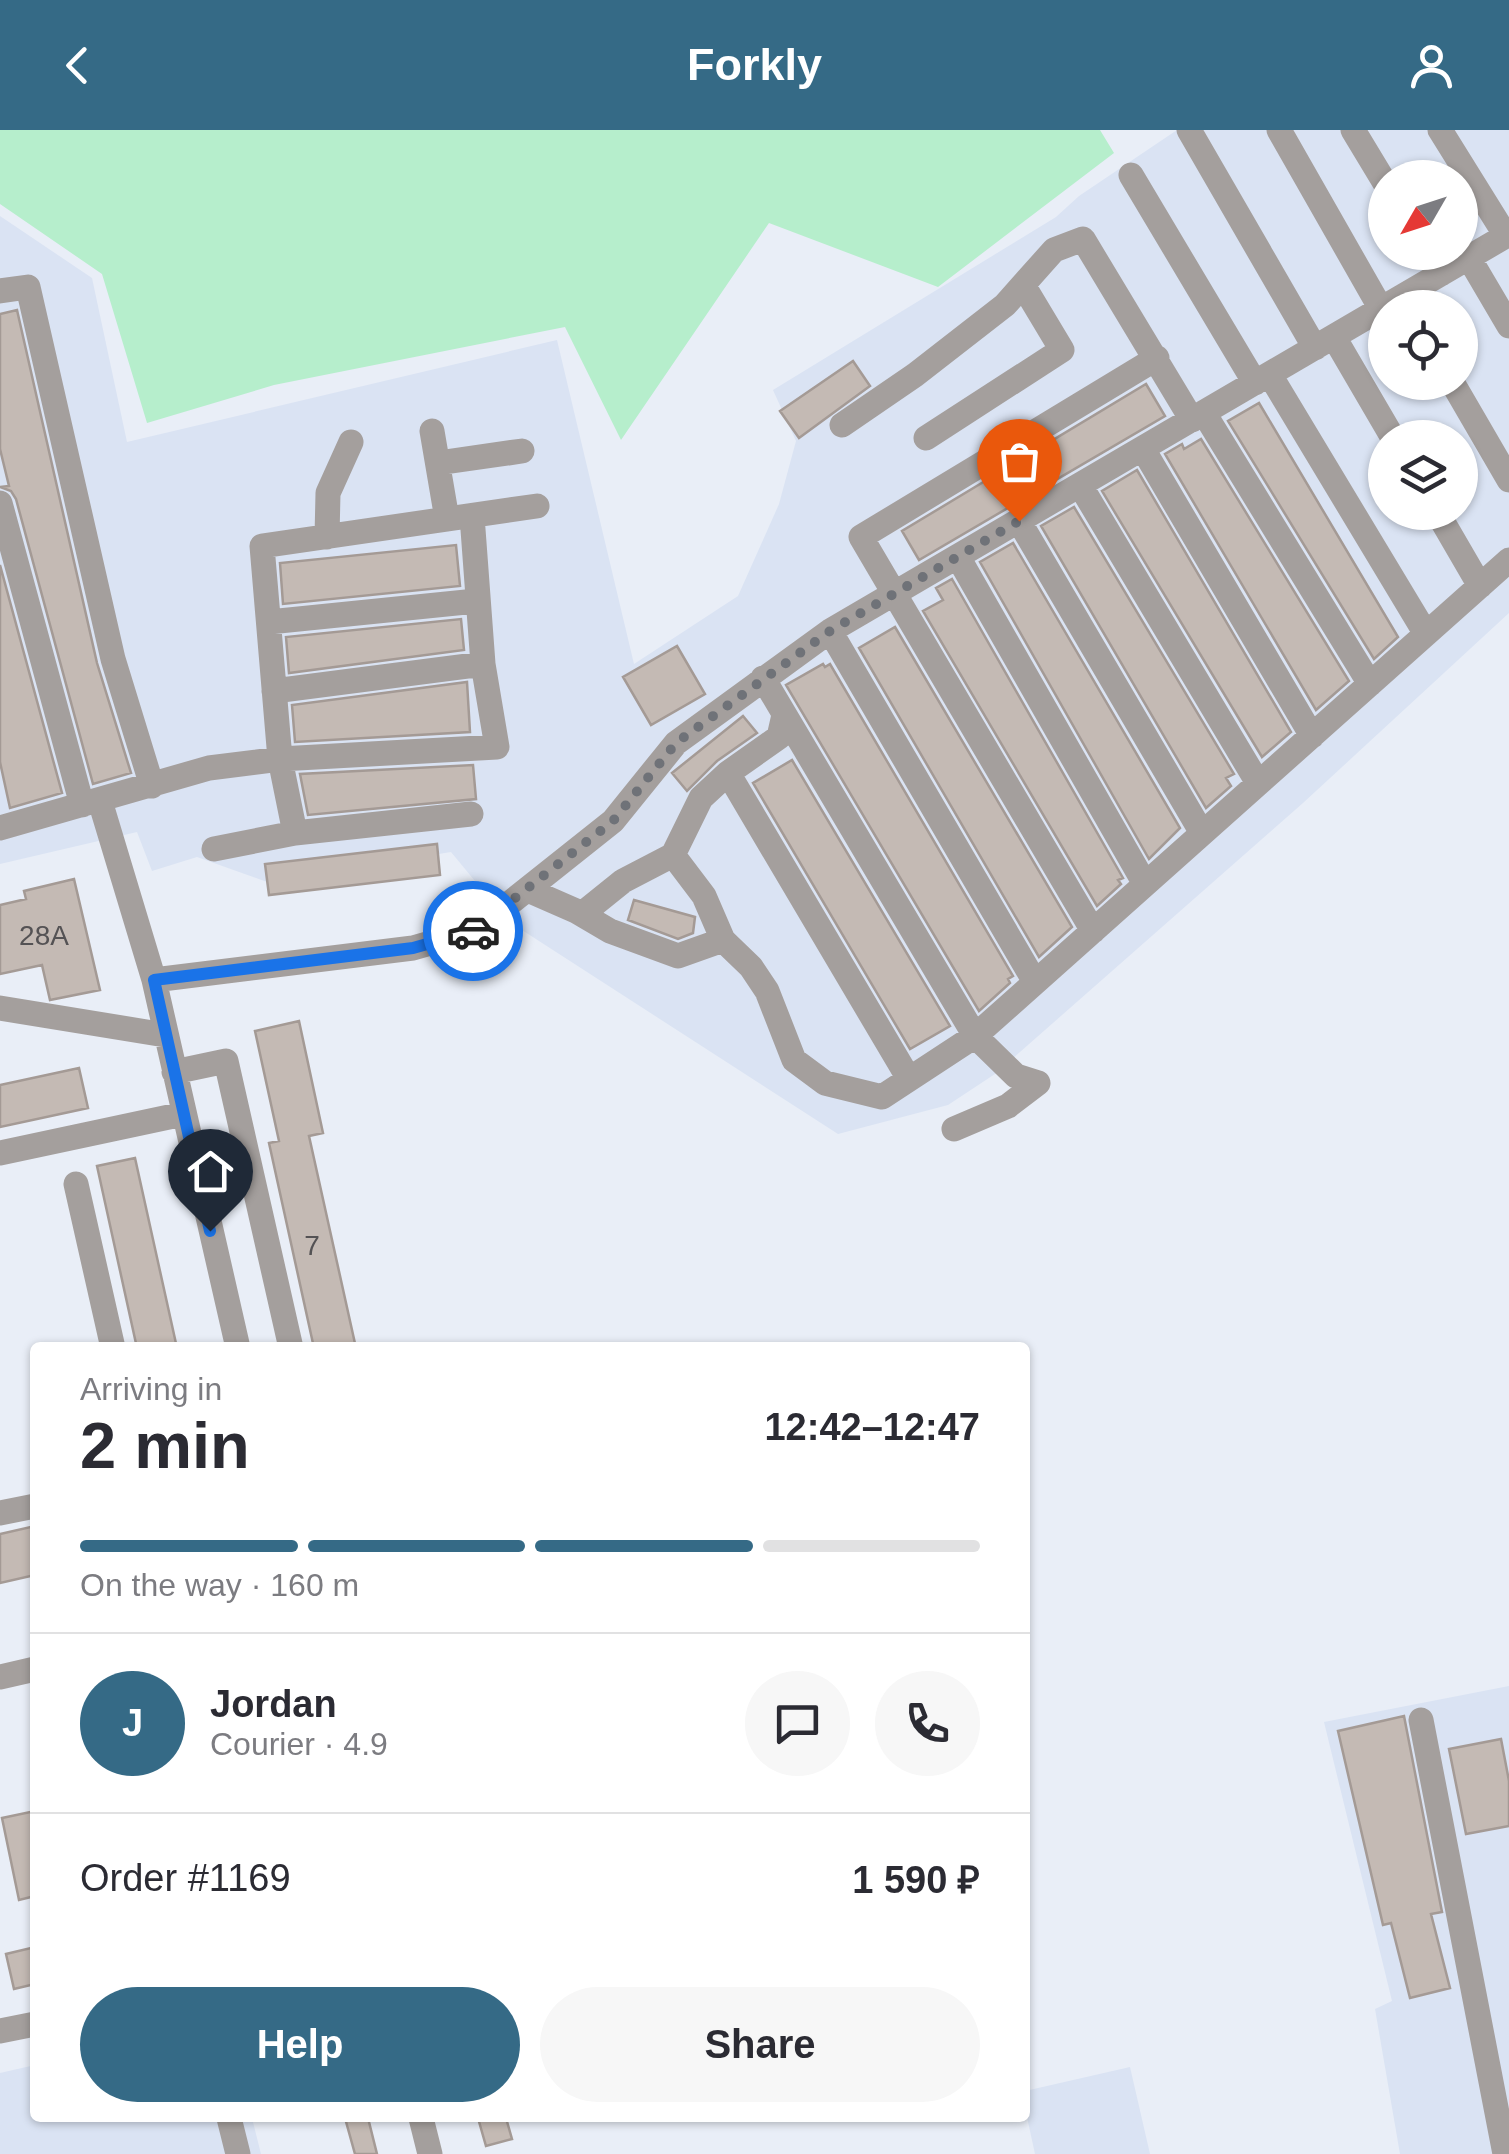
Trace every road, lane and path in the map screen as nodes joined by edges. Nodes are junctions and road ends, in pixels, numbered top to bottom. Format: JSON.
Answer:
{"nodes":[{"id":1,"x":1189,"y":130,"type":"edge"},
{"id":2,"x":1279,"y":130,"type":"edge"},
{"id":3,"x":1353,"y":130,"type":"edge"},
{"id":4,"x":1440,"y":130,"type":"edge"},
{"id":5,"x":1371,"y":160,"type":"edge"},
{"id":6,"x":1132,"y":176,"type":"dead end"},
{"id":7,"x":1508,"y":235,"type":"edge"},
{"id":8,"x":1478,"y":252,"type":"edge"},
{"id":9,"x":1429,"y":270,"type":"edge"},
{"id":10,"x":1475,"y":270,"type":"edge"},
{"id":11,"x":1023,"y":285,"type":"junction"},
{"id":12,"x":1387,"y":290,"type":"edge"},
{"id":13,"x":1411,"y":290,"type":"edge"},
{"id":14,"x":0,"y":291,"type":"edge"},
{"id":15,"x":1368,"y":320,"type":"edge"},
{"id":16,"x":1509,"y":326,"type":"edge"},
{"id":17,"x":1324,"y":343,"type":"junction"},
{"id":18,"x":1156,"y":358,"type":"junction"},
{"id":19,"x":1262,"y":379,"type":"junction"},
{"id":20,"x":1462,"y":400,"type":"edge"},
{"id":21,"x":1198,"y":416,"type":"junction"},
{"id":22,"x":1380,"y":420,"type":"edge"},
{"id":23,"x":842,"y":425,"type":"dead end"},
{"id":24,"x":432,"y":431,"type":"dead end"},
{"id":25,"x":926,"y":438,"type":"dead end"},
{"id":26,"x":352,"y":442,"type":"dead end"},
{"id":27,"x":1142,"y":449,"type":"junction"},
{"id":28,"x":522,"y":452,"type":"dead end"},
{"id":29,"x":438,"y":464,"type":"junction"},
{"id":30,"x":1509,"y":480,"type":"edge"},
{"id":31,"x":1080,"y":486,"type":"junction"},
{"id":32,"x":0,"y":503,"type":"edge"},
{"id":33,"x":537,"y":506,"type":"dead end"},
{"id":34,"x":460,"y":518,"type":"junction"},
{"id":35,"x":1019,"y":521,"type":"junction"},
{"id":36,"x":1447,"y":530,"type":"edge"},
{"id":37,"x":327,"y":536,"type":"junction"},
{"id":38,"x":958,"y":557,"type":"junction"},
{"id":39,"x":1509,"y":560,"type":"edge"},
{"id":40,"x":1480,"y":586,"type":"junction"},
{"id":41,"x":894,"y":594,"type":"junction"},
{"id":42,"x":476,"y":601,"type":"junction"},
{"id":43,"x":269,"y":622,"type":"junction"},
{"id":44,"x":830,"y":631,"type":"junction"},
{"id":45,"x":1426,"y":634,"type":"junction"},
{"id":46,"x":483,"y":664,"type":"junction"},
{"id":47,"x":763,"y":678,"type":"junction"},
{"id":48,"x":1370,"y":684,"type":"junction"},
{"id":49,"x":274,"y":690,"type":"junction"},
{"id":50,"x":784,"y":714,"type":"junction"},
{"id":51,"x":1312,"y":736,"type":"junction"},
{"id":52,"x":280,"y":759,"type":"junction"},
{"id":53,"x":728,"y":773,"type":"junction"},
{"id":54,"x":1258,"y":783,"type":"junction"},
{"id":55,"x":152,"y":786,"type":"junction"},
{"id":56,"x":91,"y":803,"type":"junction"},
{"id":57,"x":471,"y":814,"type":"dead end"},
{"id":58,"x":0,"y":828,"type":"edge"},
{"id":59,"x":294,"y":833,"type":"junction"},
{"id":60,"x":1202,"y":833,"type":"junction"},
{"id":61,"x":214,"y":849,"type":"dead end"},
{"id":62,"x":673,"y":855,"type":"junction"},
{"id":63,"x":1146,"y":884,"type":"junction"},
{"id":64,"x":528,"y":890,"type":"junction"},
{"id":65,"x":582,"y":914,"type":"junction"},
{"id":66,"x":1093,"y":930,"type":"junction"},
{"id":67,"x":723,"y":940,"type":"junction"},
{"id":68,"x":154,"y":980,"type":"junction"},
{"id":69,"x":1035,"y":982,"type":"junction"},
{"id":70,"x":0,"y":1008,"type":"edge"},
{"id":71,"x":165,"y":1035,"type":"junction"},
{"id":72,"x":974,"y":1036,"type":"junction"},
{"id":73,"x":174,"y":1072,"type":"junction"},
{"id":74,"x":909,"y":1080,"type":"junction"},
{"id":75,"x":183,"y":1114,"type":"junction"},
{"id":76,"x":954,"y":1129,"type":"dead end"},
{"id":77,"x":0,"y":1153,"type":"edge"},
{"id":78,"x":76,"y":1184,"type":"dead end"},
{"id":79,"x":112,"y":1342,"type":"edge"},
{"id":80,"x":237,"y":1342,"type":"edge"},
{"id":81,"x":290,"y":1342,"type":"edge"},
{"id":82,"x":30,"y":1507,"type":"edge"},
{"id":83,"x":0,"y":1513,"type":"edge"},
{"id":84,"x":30,"y":1670,"type":"edge"},
{"id":85,"x":0,"y":1676,"type":"edge"},
{"id":86,"x":1420,"y":1720,"type":"dead end"},
{"id":87,"x":30,"y":2025,"type":"edge"},
{"id":88,"x":0,"y":2032,"type":"edge"},
{"id":89,"x":230,"y":2122,"type":"edge"},
{"id":90,"x":422,"y":2122,"type":"edge"},
{"id":91,"x":238,"y":2154,"type":"edge"},
{"id":92,"x":430,"y":2154,"type":"edge"},
{"id":93,"x":1505,"y":2154,"type":"edge"}],
"edges":[{"from":1,"to":17,"type":"street"},
{"from":2,"to":12,"type":"street"},
{"from":3,"to":5,"type":"street"},
{"from":4,"to":7,"type":"street"},
{"from":6,"to":19,"type":"street"},
{"from":7,"to":8,"type":"street"},
{"from":9,"to":13,"type":"street"},
{"from":10,"to":16,"type":"street"},
{"from":11,"to":18,"type":"street"},
{"from":11,"to":23,"type":"street"},
{"from":11,"to":25,"type":"street"},
{"from":14,"to":55,"type":"street"},
{"from":15,"to":17,"type":"street"},
{"from":17,"to":19,"type":"street"},
{"from":17,"to":22,"type":"street"},
{"from":18,"to":21,"type":"street"},
{"from":18,"to":41,"type":"street"},
{"from":19,"to":21,"type":"street"},
{"from":19,"to":45,"type":"street"},
{"from":20,"to":30,"type":"street"},
{"from":21,"to":27,"type":"street"},
{"from":21,"to":48,"type":"street"},
{"from":24,"to":29,"type":"street"},
{"from":26,"to":37,"type":"street"},
{"from":27,"to":31,"type":"street"},
{"from":27,"to":51,"type":"street"},
{"from":28,"to":29,"type":"street"},
{"from":29,"to":34,"type":"street"},
{"from":31,"to":35,"type":"street"},
{"from":31,"to":54,"type":"street"},
{"from":32,"to":56,"type":"street"},
{"from":33,"to":34,"type":"street"},
{"from":34,"to":37,"type":"street"},
{"from":34,"to":42,"type":"street"},
{"from":35,"to":38,"type":"street"},
{"from":35,"to":60,"type":"street"},
{"from":36,"to":40,"type":"street"},
{"from":37,"to":43,"type":"street"},
{"from":38,"to":41,"type":"street"},
{"from":38,"to":63,"type":"street"},
{"from":39,"to":40,"type":"street"},
{"from":40,"to":45,"type":"street"},
{"from":41,"to":44,"type":"street"},
{"from":41,"to":66,"type":"street"},
{"from":42,"to":43,"type":"street"},
{"from":42,"to":46,"type":"street"},
{"from":43,"to":49,"type":"street"},
{"from":44,"to":47,"type":"street"},
{"from":44,"to":69,"type":"street"},
{"from":45,"to":48,"type":"street"},
{"from":46,"to":49,"type":"street"},
{"from":46,"to":52,"type":"street"},
{"from":47,"to":50,"type":"street"},
{"from":47,"to":64,"type":"street"},
{"from":48,"to":51,"type":"street"},
{"from":49,"to":52,"type":"street"},
{"from":50,"to":53,"type":"street"},
{"from":50,"to":72,"type":"street"},
{"from":51,"to":54,"type":"street"},
{"from":52,"to":55,"type":"street"},
{"from":52,"to":59,"type":"street"},
{"from":53,"to":62,"type":"street"},
{"from":53,"to":74,"type":"street"},
{"from":54,"to":60,"type":"street"},
{"from":55,"to":56,"type":"street"},
{"from":56,"to":58,"type":"street"},
{"from":56,"to":68,"type":"street"},
{"from":57,"to":59,"type":"street"},
{"from":59,"to":61,"type":"street"},
{"from":60,"to":63,"type":"street"},
{"from":62,"to":65,"type":"street"},
{"from":62,"to":67,"type":"street"},
{"from":63,"to":66,"type":"street"},
{"from":64,"to":65,"type":"street"},
{"from":64,"to":68,"type":"street"},
{"from":65,"to":67,"type":"street"},
{"from":66,"to":69,"type":"street"},
{"from":67,"to":74,"type":"street"},
{"from":68,"to":71,"type":"street"},
{"from":69,"to":72,"type":"street"},
{"from":70,"to":71,"type":"street"},
{"from":71,"to":73,"type":"street"},
{"from":72,"to":74,"type":"street"},
{"from":72,"to":76,"type":"street"},
{"from":73,"to":75,"type":"street"},
{"from":73,"to":81,"type":"street"},
{"from":75,"to":77,"type":"street"},
{"from":75,"to":80,"type":"street"},
{"from":78,"to":79,"type":"street"},
{"from":82,"to":83,"type":"street"},
{"from":84,"to":85,"type":"street"},
{"from":86,"to":93,"type":"street"},
{"from":87,"to":88,"type":"street"},
{"from":89,"to":91,"type":"street"},
{"from":90,"to":92,"type":"street"}]}
